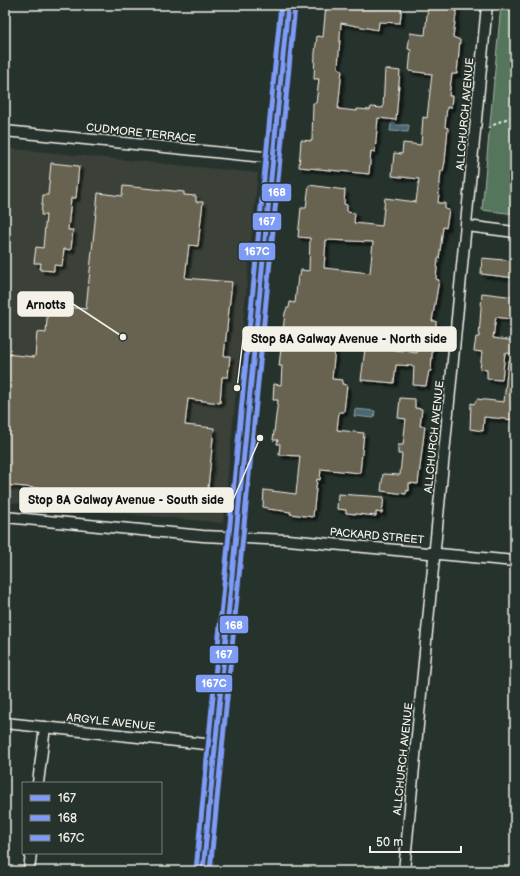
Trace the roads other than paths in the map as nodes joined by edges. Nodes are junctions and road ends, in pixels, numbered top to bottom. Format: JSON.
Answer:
{"nodes":[{"id":1,"x":288,"y":5,"type":"edge"},
{"id":2,"x":487,"y":5,"type":"edge"},
{"id":3,"x":5,"y":131,"type":"edge"},
{"id":4,"x":274,"y":158,"type":"junction"},
{"id":5,"x":467,"y":226,"type":"junction"},
{"id":6,"x":515,"y":232,"type":"edge"},
{"id":7,"x":5,"y":517,"type":"edge"},
{"id":8,"x":236,"y":537,"type":"junction"},
{"id":9,"x":435,"y":553,"type":"junction"},
{"id":10,"x":515,"y":562,"type":"edge"},
{"id":11,"x":5,"y":723,"type":"edge"},
{"id":12,"x":44,"y":727,"type":"junction"},
{"id":13,"x":215,"y":745,"type":"junction"},
{"id":14,"x":38,"y":782,"type":"edge"},
{"id":15,"x":31,"y":854,"type":"edge"},
{"id":16,"x":29,"y":871,"type":"edge"},
{"id":17,"x":203,"y":871,"type":"edge"},
{"id":18,"x":404,"y":871,"type":"edge"}],
"edges":[{"from":1,"to":4,"type":"street"},
{"from":2,"to":5,"type":"street","name":"ALLCHURCH AVENUE"},
{"from":3,"to":4,"type":"street","name":"CUDMORE TERRACE"},
{"from":4,"to":8,"type":"street"},
{"from":5,"to":6,"type":"street"},
{"from":5,"to":9,"type":"street","name":"ALLCHURCH AVENUE"},
{"from":7,"to":8,"type":"street","name":"PACKARD STREET"},
{"from":8,"to":9,"type":"street","name":"PACKARD STREET"},
{"from":8,"to":13,"type":"street"},
{"from":9,"to":10,"type":"street","name":"PACKARD STREET"},
{"from":9,"to":18,"type":"street","name":"ALLCHURCH AVENUE"},
{"from":11,"to":12,"type":"street","name":"ARGYLE AVENUE"},
{"from":12,"to":13,"type":"street","name":"ARGYLE AVENUE"},
{"from":12,"to":14,"type":"street"},
{"from":13,"to":17,"type":"street"},
{"from":15,"to":16,"type":"street"}]}
